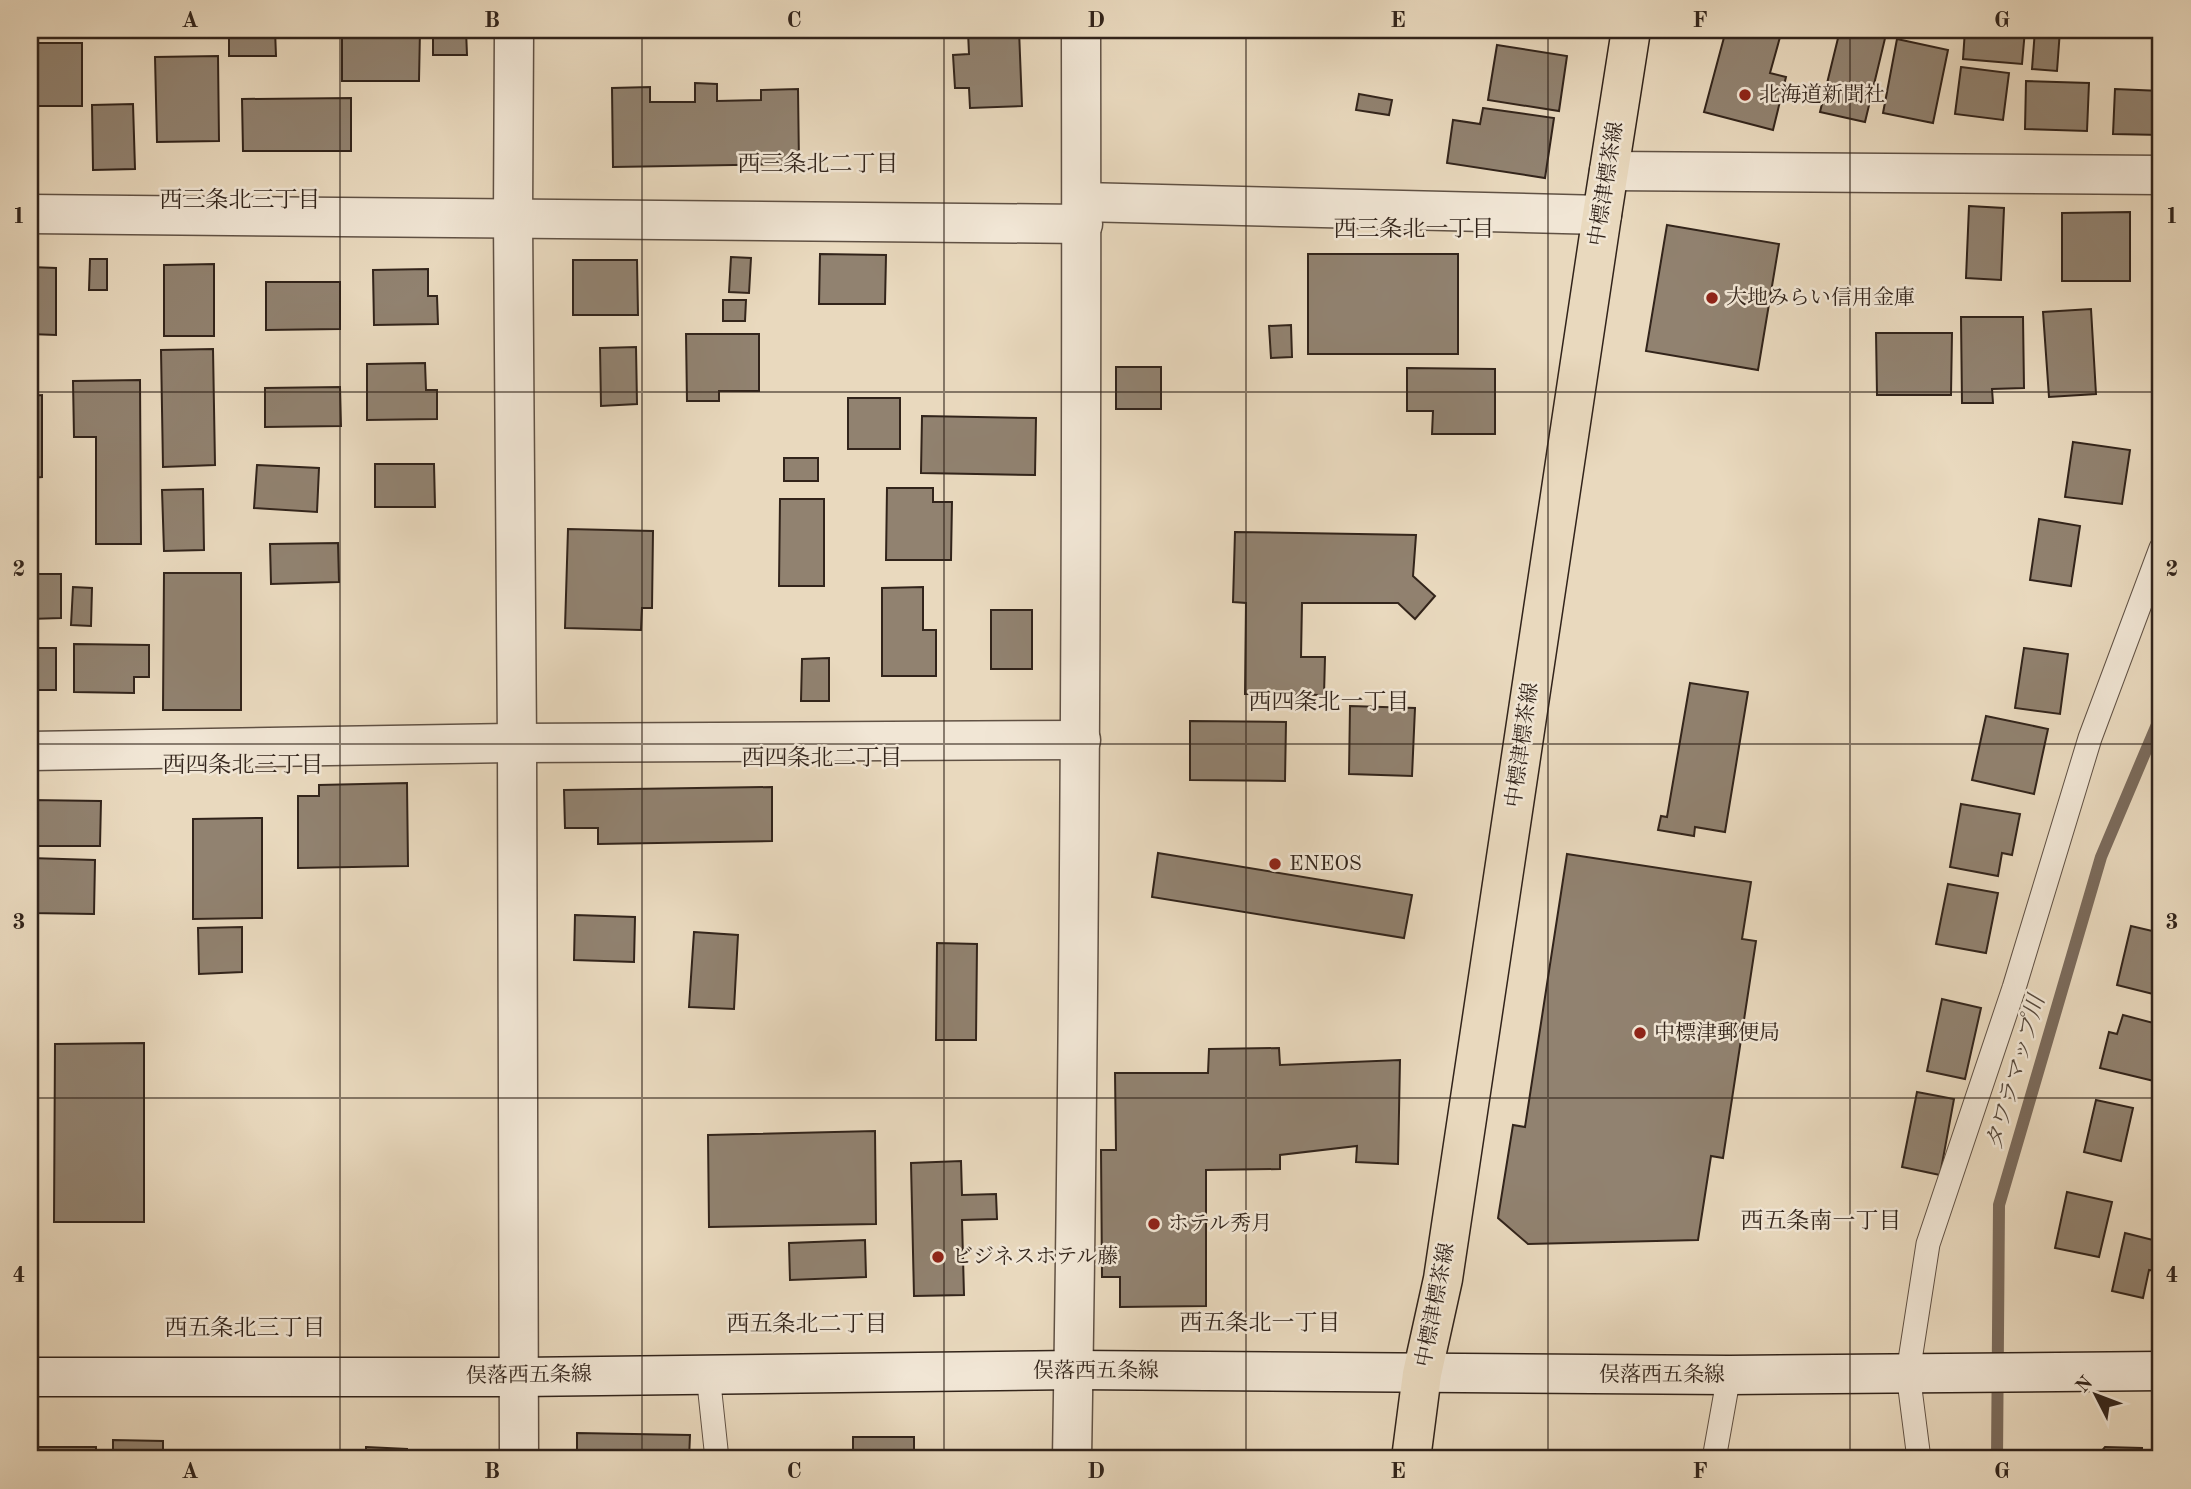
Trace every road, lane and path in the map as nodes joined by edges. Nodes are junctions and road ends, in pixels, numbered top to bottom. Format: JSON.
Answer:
{"nodes":[{"id":1,"x":514,"y":30,"type":"edge"},
{"id":2,"x":1081,"y":30,"type":"edge"},
{"id":3,"x":1631,"y":30,"type":"edge"},
{"id":4,"x":1609,"y":171,"type":"junction"},
{"id":5,"x":2161,"y":175,"type":"edge"},
{"id":6,"x":1082,"y":213,"type":"junction"},
{"id":7,"x":30,"y":214,"type":"edge"},
{"id":8,"x":1602,"y":215,"type":"junction"},
{"id":9,"x":513,"y":218,"type":"junction"},
{"id":10,"x":2161,"y":548,"type":"edge"},
{"id":11,"x":1081,"y":740,"type":"junction"},
{"id":12,"x":517,"y":743,"type":"junction"},
{"id":13,"x":30,"y":751,"type":"edge"},
{"id":14,"x":1074,"y":1370,"type":"junction"},
{"id":15,"x":2161,"y":1371,"type":"edge"},
{"id":16,"x":1908,"y":1373,"type":"junction"},
{"id":17,"x":708,"y":1374,"type":"junction"},
{"id":18,"x":1422,"y":1374,"type":"junction"},
{"id":19,"x":1729,"y":1375,"type":"junction"},
{"id":20,"x":30,"y":1377,"type":"edge"},
{"id":21,"x":520,"y":1377,"type":"junction"},
{"id":22,"x":519,"y":1459,"type":"edge"},
{"id":23,"x":717,"y":1459,"type":"edge"},
{"id":24,"x":1072,"y":1459,"type":"edge"},
{"id":25,"x":1411,"y":1459,"type":"edge"},
{"id":26,"x":1714,"y":1459,"type":"edge"},
{"id":27,"x":1919,"y":1459,"type":"edge"}],
"edges":[{"from":1,"to":9,"type":"street"},
{"from":2,"to":6,"type":"street"},
{"from":3,"to":4,"type":"main road","name":"中標津標茶線"},
{"from":4,"to":5,"type":"street"},
{"from":4,"to":8,"type":"main road","name":"中標津標茶線"},
{"from":6,"to":8,"type":"street"},
{"from":6,"to":9,"type":"street"},
{"from":6,"to":11,"type":"street"},
{"from":7,"to":9,"type":"street"},
{"from":8,"to":18,"type":"main road","name":"中標津標茶線"},
{"from":9,"to":12,"type":"street"},
{"from":10,"to":16,"type":"lane"},
{"from":11,"to":12,"type":"street"},
{"from":11,"to":14,"type":"street"},
{"from":12,"to":13,"type":"street"},
{"from":12,"to":21,"type":"street"},
{"from":14,"to":17,"type":"street","name":"俣落西五条線"},
{"from":14,"to":18,"type":"street","name":"俣落西五条線"},
{"from":14,"to":24,"type":"street"},
{"from":15,"to":16,"type":"street","name":"俣落西五条線"},
{"from":16,"to":19,"type":"street","name":"俣落西五条線"},
{"from":16,"to":27,"type":"lane"},
{"from":17,"to":21,"type":"street","name":"俣落西五条線"},
{"from":17,"to":23,"type":"lane"},
{"from":18,"to":19,"type":"street","name":"俣落西五条線"},
{"from":18,"to":25,"type":"main road","name":"中標津標茶線"},
{"from":19,"to":26,"type":"lane"},
{"from":20,"to":21,"type":"street","name":"俣落西五条線"},
{"from":21,"to":22,"type":"street"}]}
